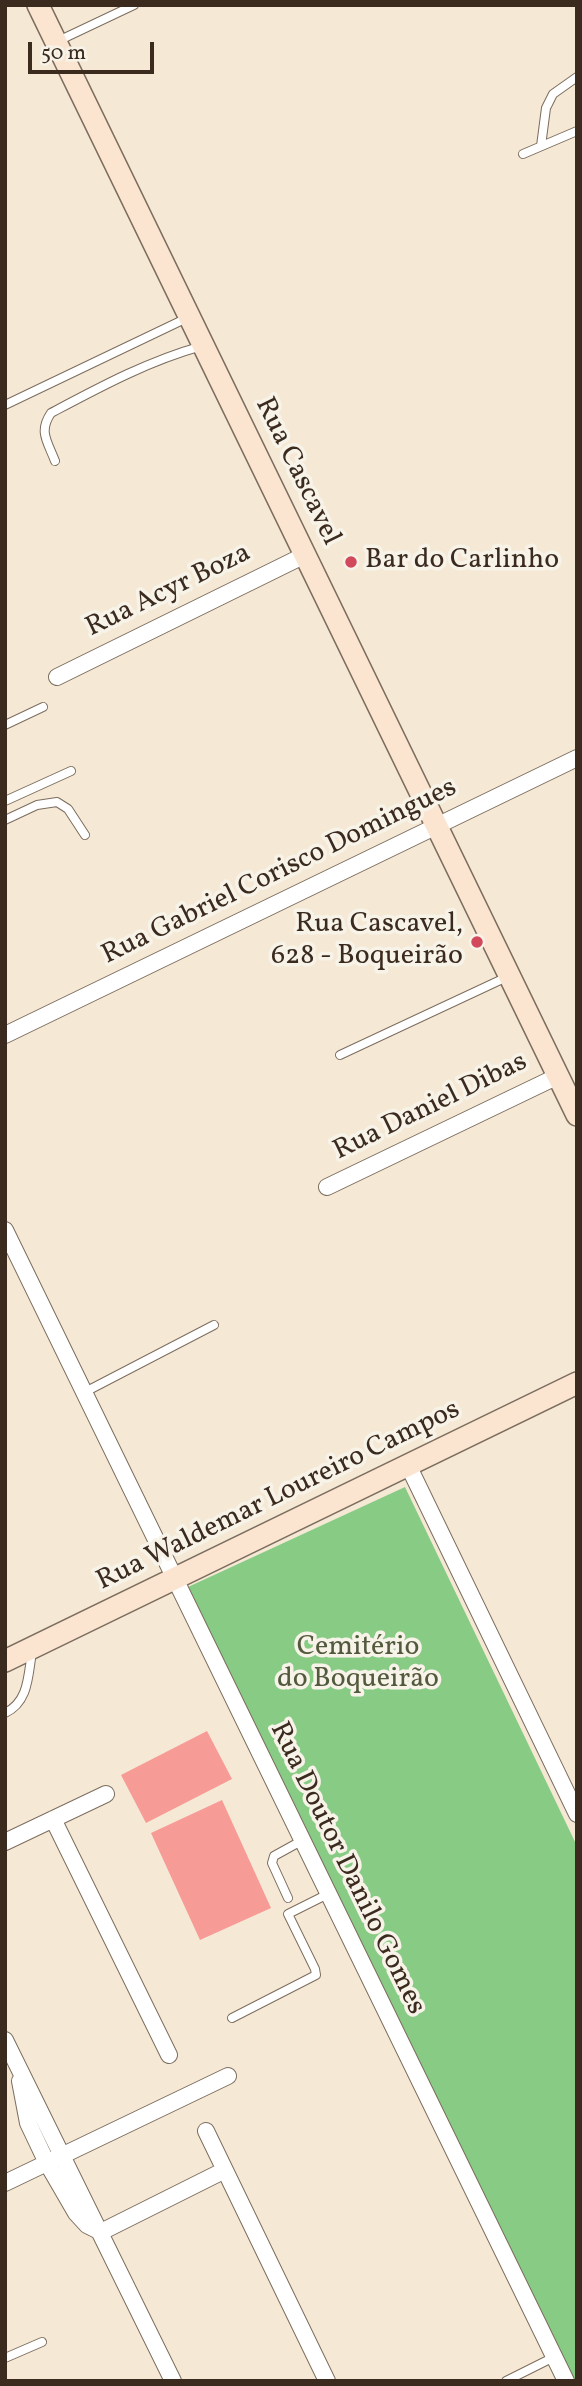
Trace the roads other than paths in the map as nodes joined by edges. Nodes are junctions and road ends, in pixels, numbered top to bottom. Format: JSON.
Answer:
{"nodes":[{"id":1,"x":38,"y":5,"type":"edge"},
{"id":2,"x":134,"y":5,"type":"edge"},
{"id":3,"x":56,"y":43,"type":"junction"},
{"id":4,"x":577,"y":78,"type":"edge"},
{"id":5,"x":577,"y":131,"type":"edge"},
{"id":6,"x":541,"y":146,"type":"junction"},
{"id":7,"x":523,"y":154,"type":"dead end"},
{"id":8,"x":189,"y":317,"type":"junction"},
{"id":9,"x":203,"y":346,"type":"junction"},
{"id":10,"x":5,"y":405,"type":"edge"},
{"id":11,"x":55,"y":461,"type":"dead end"},
{"id":12,"x":305,"y":555,"type":"junction"},
{"id":13,"x":57,"y":677,"type":"dead end"},
{"id":14,"x":43,"y":707,"type":"dead end"},
{"id":15,"x":5,"y":725,"type":"edge"},
{"id":16,"x":577,"y":758,"type":"edge"},
{"id":17,"x":71,"y":771,"type":"dead end"},
{"id":18,"x":5,"y":801,"type":"edge"},
{"id":19,"x":5,"y":820,"type":"edge"},
{"id":20,"x":436,"y":826,"type":"junction"},
{"id":21,"x":85,"y":835,"type":"dead end"},
{"id":22,"x":509,"y":976,"type":"junction"},
{"id":23,"x":5,"y":1035,"type":"edge"},
{"id":24,"x":340,"y":1055,"type":"dead end"},
{"id":25,"x":558,"y":1076,"type":"junction"},
{"id":26,"x":577,"y":1115,"type":"edge"},
{"id":27,"x":327,"y":1187,"type":"dead end"},
{"id":28,"x":5,"y":1230,"type":"edge"},
{"id":29,"x":214,"y":1325,"type":"dead end"},
{"id":30,"x":577,"y":1383,"type":"edge"},
{"id":31,"x":85,"y":1392,"type":"junction"},
{"id":32,"x":408,"y":1465,"type":"junction"},
{"id":33,"x":175,"y":1578,"type":"junction"},
{"id":34,"x":33,"y":1648,"type":"junction"},
{"id":35,"x":5,"y":1661,"type":"edge"},
{"id":36,"x":5,"y":1713,"type":"edge"},
{"id":37,"x":106,"y":1794,"type":"dead end"},
{"id":38,"x":577,"y":1814,"type":"edge"},
{"id":39,"x":53,"y":1819,"type":"junction"},
{"id":40,"x":303,"y":1840,"type":"junction"},
{"id":41,"x":5,"y":1842,"type":"edge"},
{"id":42,"x":330,"y":1893,"type":"junction"},
{"id":43,"x":288,"y":1898,"type":"dead end"},
{"id":44,"x":232,"y":2018,"type":"dead end"},
{"id":45,"x":5,"y":2040,"type":"edge"},
{"id":46,"x":169,"y":2055,"type":"dead end"},
{"id":47,"x":19,"y":2068,"type":"junction"},
{"id":48,"x":228,"y":2076,"type":"dead end"},
{"id":49,"x":206,"y":2131,"type":"dead end"},
{"id":50,"x":63,"y":2155,"type":"junction"},
{"id":51,"x":47,"y":2163,"type":"junction"},
{"id":52,"x":225,"y":2170,"type":"junction"},
{"id":53,"x":5,"y":2183,"type":"edge"},
{"id":54,"x":101,"y":2232,"type":"junction"},
{"id":55,"x":41,"y":2342,"type":"dead end"},
{"id":56,"x":554,"y":2357,"type":"junction"},
{"id":57,"x":5,"y":2358,"type":"edge"},
{"id":58,"x":173,"y":2381,"type":"edge"},
{"id":59,"x":327,"y":2381,"type":"edge"},
{"id":60,"x":506,"y":2381,"type":"edge"},
{"id":61,"x":566,"y":2381,"type":"edge"}],
"edges":[{"from":1,"to":3,"type":"main road","name":"Rua Cascavel"},
{"from":2,"to":3,"type":"lane"},
{"from":3,"to":8,"type":"main road","name":"Rua Cascavel"},
{"from":4,"to":6,"type":"lane"},
{"from":5,"to":6,"type":"lane"},
{"from":6,"to":7,"type":"lane"},
{"from":8,"to":9,"type":"main road","name":"Rua Cascavel"},
{"from":8,"to":10,"type":"lane"},
{"from":9,"to":11,"type":"lane"},
{"from":9,"to":12,"type":"main road","name":"Rua Cascavel"},
{"from":12,"to":13,"type":"street","name":"Rua Acyr Boza"},
{"from":12,"to":20,"type":"main road","name":"Rua Cascavel"},
{"from":14,"to":15,"type":"lane"},
{"from":16,"to":20,"type":"street","name":"Rua Gabriel Corisco Domingues"},
{"from":17,"to":18,"type":"lane"},
{"from":19,"to":21,"type":"lane"},
{"from":20,"to":22,"type":"main road","name":"Rua Cascavel"},
{"from":20,"to":23,"type":"street","name":"Rua Gabriel Corisco Domingues"},
{"from":22,"to":24,"type":"lane"},
{"from":22,"to":25,"type":"main road","name":"Rua Cascavel"},
{"from":25,"to":26,"type":"main road","name":"Rua Cascavel"},
{"from":25,"to":27,"type":"street","name":"Rua Daniel Dibas"},
{"from":28,"to":31,"type":"street","name":"Rua Doutor Danilo Gomes"},
{"from":29,"to":31,"type":"lane"},
{"from":30,"to":32,"type":"main road","name":"Rua Waldemar Loureiro Campos"},
{"from":31,"to":33,"type":"street","name":"Rua Doutor Danilo Gomes"},
{"from":32,"to":33,"type":"main road","name":"Rua Waldemar Loureiro Campos"},
{"from":32,"to":38,"type":"street"},
{"from":33,"to":34,"type":"main road","name":"Rua Waldemar Loureiro Campos"},
{"from":33,"to":40,"type":"street","name":"Rua Doutor Danilo Gomes"},
{"from":34,"to":35,"type":"main road","name":"Rua Waldemar Loureiro Campos"},
{"from":34,"to":36,"type":"lane"},
{"from":37,"to":39,"type":"street"},
{"from":39,"to":41,"type":"street"},
{"from":39,"to":46,"type":"street"},
{"from":40,"to":42,"type":"street","name":"Rua Doutor Danilo Gomes"},
{"from":40,"to":43,"type":"lane"},
{"from":42,"to":44,"type":"lane"},
{"from":42,"to":56,"type":"street","name":"Rua Doutor Danilo Gomes"},
{"from":45,"to":47,"type":"street"},
{"from":47,"to":50,"type":"street"},
{"from":47,"to":51,"type":"street"},
{"from":48,"to":50,"type":"street"},
{"from":49,"to":52,"type":"street"},
{"from":50,"to":51,"type":"street"},
{"from":50,"to":54,"type":"street"},
{"from":51,"to":53,"type":"street"},
{"from":51,"to":54,"type":"street"},
{"from":52,"to":54,"type":"street"},
{"from":52,"to":59,"type":"street"},
{"from":54,"to":58,"type":"street"},
{"from":55,"to":57,"type":"lane"},
{"from":56,"to":60,"type":"lane"},
{"from":56,"to":61,"type":"street","name":"Rua Doutor Danilo Gomes"}]}
